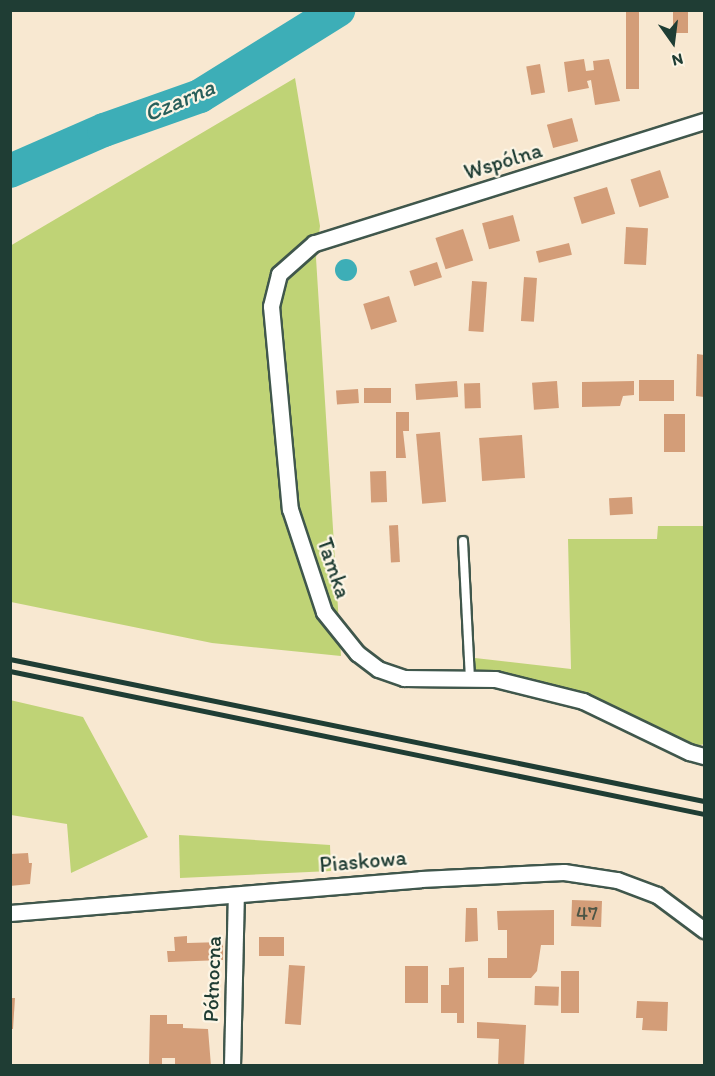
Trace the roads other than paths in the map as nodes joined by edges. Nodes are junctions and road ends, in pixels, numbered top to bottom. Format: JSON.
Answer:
{"nodes":[{"id":1,"x":705,"y":121,"type":"edge"},
{"id":2,"x":314,"y":243,"type":"joint"},
{"id":3,"x":463,"y":541,"type":"dead end"},
{"id":4,"x":470,"y":678,"type":"junction"},
{"id":5,"x":705,"y":756,"type":"edge"},
{"id":6,"x":236,"y":895,"type":"junction"},
{"id":7,"x":10,"y":913,"type":"edge"},
{"id":8,"x":705,"y":930,"type":"edge"},
{"id":9,"x":232,"y":1065,"type":"edge"}],
"edges":[{"from":1,"to":2,"type":"street","name":"Wspólna"},
{"from":2,"to":4,"type":"street","name":"Tamka"},
{"from":3,"to":4,"type":"lane"},
{"from":4,"to":5,"type":"street","name":"Tamka"},
{"from":6,"to":7,"type":"street","name":"Piaskowa"},
{"from":6,"to":8,"type":"street","name":"Piaskowa"},
{"from":6,"to":9,"type":"street","name":"Północna"}]}
